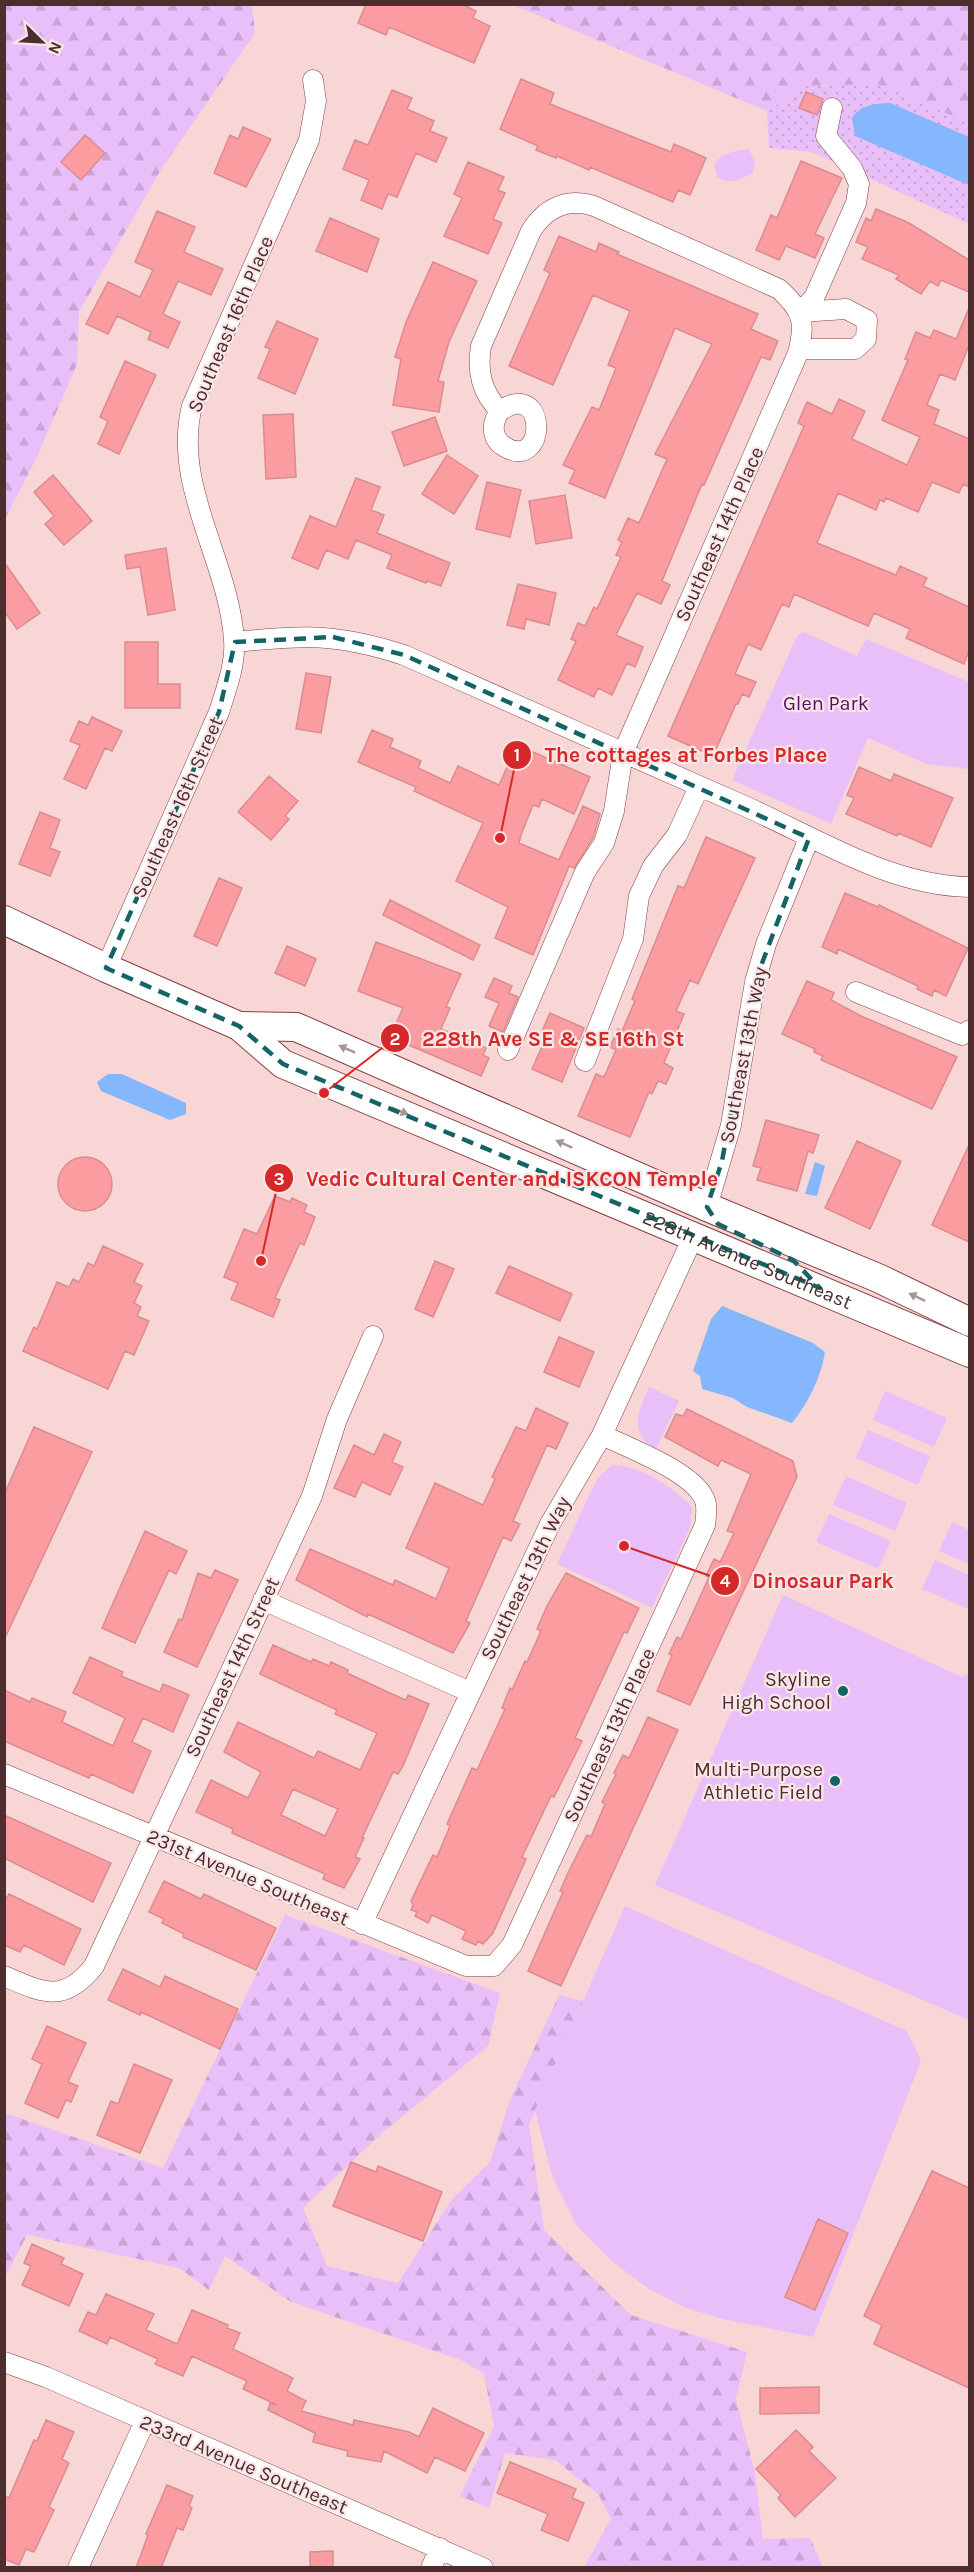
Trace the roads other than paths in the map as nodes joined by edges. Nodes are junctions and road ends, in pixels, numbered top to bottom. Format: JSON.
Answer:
{"nodes":[{"id":1,"x":313,"y":80,"type":"dead end"},
{"id":2,"x":832,"y":108,"type":"dead end"},
{"id":3,"x":800,"y":312,"type":"junction"},
{"id":4,"x":799,"y":349,"type":"junction"},
{"id":5,"x":500,"y":411,"type":"dead end"},
{"id":6,"x":235,"y":642,"type":"junction"},
{"id":7,"x":623,"y":753,"type":"junction"},
{"id":8,"x":699,"y":786,"type":"junction"},
{"id":9,"x":809,"y":838,"type":"junction"},
{"id":10,"x":969,"y":887,"type":"edge"},
{"id":11,"x":4,"y":920,"type":"edge"},
{"id":12,"x":106,"y":968,"type":"junction"},
{"id":13,"x":856,"y":992,"type":"dead end"},
{"id":14,"x":238,"y":1026,"type":"junction"},
{"id":15,"x":969,"y":1030,"type":"edge"},
{"id":16,"x":508,"y":1050,"type":"dead end"},
{"id":17,"x":585,"y":1061,"type":"dead end"},
{"id":18,"x":606,"y":1198,"type":"junction"},
{"id":19,"x":707,"y":1207,"type":"junction"},
{"id":20,"x":694,"y":1235,"type":"junction"},
{"id":21,"x":820,"y":1288,"type":"junction"},
{"id":22,"x":969,"y":1322,"type":"edge"},
{"id":23,"x":374,"y":1336,"type":"dead end"},
{"id":24,"x":969,"y":1353,"type":"edge"},
{"id":25,"x":602,"y":1435,"type":"junction"},
{"id":26,"x":263,"y":1600,"type":"junction"},
{"id":27,"x":470,"y":1692,"type":"junction"},
{"id":28,"x":4,"y":1774,"type":"edge"},
{"id":29,"x":153,"y":1837,"type":"junction"},
{"id":30,"x":362,"y":1924,"type":"junction"},
{"id":31,"x":494,"y":1966,"type":"joint"},
{"id":32,"x":4,"y":1976,"type":"edge"},
{"id":33,"x":4,"y":2362,"type":"edge"},
{"id":34,"x":145,"y":2421,"type":"junction"},
{"id":35,"x":440,"y":2548,"type":"junction"},
{"id":36,"x":78,"y":2568,"type":"edge"},
{"id":37,"x":431,"y":2568,"type":"edge"},
{"id":38,"x":483,"y":2568,"type":"edge"}],
"edges":[{"from":1,"to":6,"type":"street","name":"Southeast 16th Place"},
{"from":2,"to":3,"type":"street"},
{"from":3,"to":4,"type":"street","name":"Southeast 14th Place"},
{"from":3,"to":4,"type":"street"},
{"from":3,"to":5,"type":"street"},
{"from":4,"to":7,"type":"street","name":"Southeast 14th Place"},
{"from":6,"to":7,"type":"street"},
{"from":6,"to":12,"type":"street","name":"Southeast 16th Street"},
{"from":7,"to":8,"type":"street"},
{"from":7,"to":16,"type":"street","name":"Southeast 14th Place"},
{"from":8,"to":9,"type":"street"},
{"from":8,"to":17,"type":"street"},
{"from":9,"to":10,"type":"street"},
{"from":9,"to":19,"type":"street","name":"Southeast 13th Way"},
{"from":11,"to":12,"type":"main road","name":"228th Avenue Southeast"},
{"from":12,"to":14,"type":"main road","name":"228th Avenue Southeast"},
{"from":13,"to":15,"type":"street"},
{"from":14,"to":18,"type":"main road","name":"228th Avenue Southeast","one_way":true},
{"from":19,"to":14,"type":"main road","name":"228th Avenue Southeast","one_way":true},
{"from":18,"to":19,"type":"main road"},
{"from":18,"to":20,"type":"main road","name":"228th Avenue Southeast"},
{"from":19,"to":21,"type":"main road"},
{"from":22,"to":19,"type":"main road","name":"228th Avenue Southeast","one_way":true},
{"from":20,"to":21,"type":"main road","name":"228th Avenue Southeast"},
{"from":20,"to":25,"type":"street","name":"Southeast 13th Way"},
{"from":21,"to":24,"type":"main road","name":"228th Avenue Southeast"},
{"from":23,"to":26,"type":"street","name":"Southeast 14th Street"},
{"from":25,"to":27,"type":"street","name":"Southeast 13th Way"},
{"from":25,"to":31,"type":"street","name":"Southeast 13th Place"},
{"from":26,"to":27,"type":"street"},
{"from":26,"to":29,"type":"street","name":"Southeast 14th Street"},
{"from":27,"to":30,"type":"street","name":"Southeast 13th Way"},
{"from":28,"to":29,"type":"street","name":"231st Avenue Southeast"},
{"from":29,"to":30,"type":"street","name":"231st Avenue Southeast"},
{"from":29,"to":32,"type":"street","name":"Southeast 14th Street"},
{"from":30,"to":31,"type":"street","name":"231st Avenue Southeast"},
{"from":33,"to":34,"type":"street","name":"233rd Avenue Southeast"},
{"from":34,"to":35,"type":"street","name":"233rd Avenue Southeast"},
{"from":34,"to":36,"type":"street"},
{"from":35,"to":37,"type":"street"},
{"from":35,"to":38,"type":"street","name":"233rd Avenue Southeast"}]}
